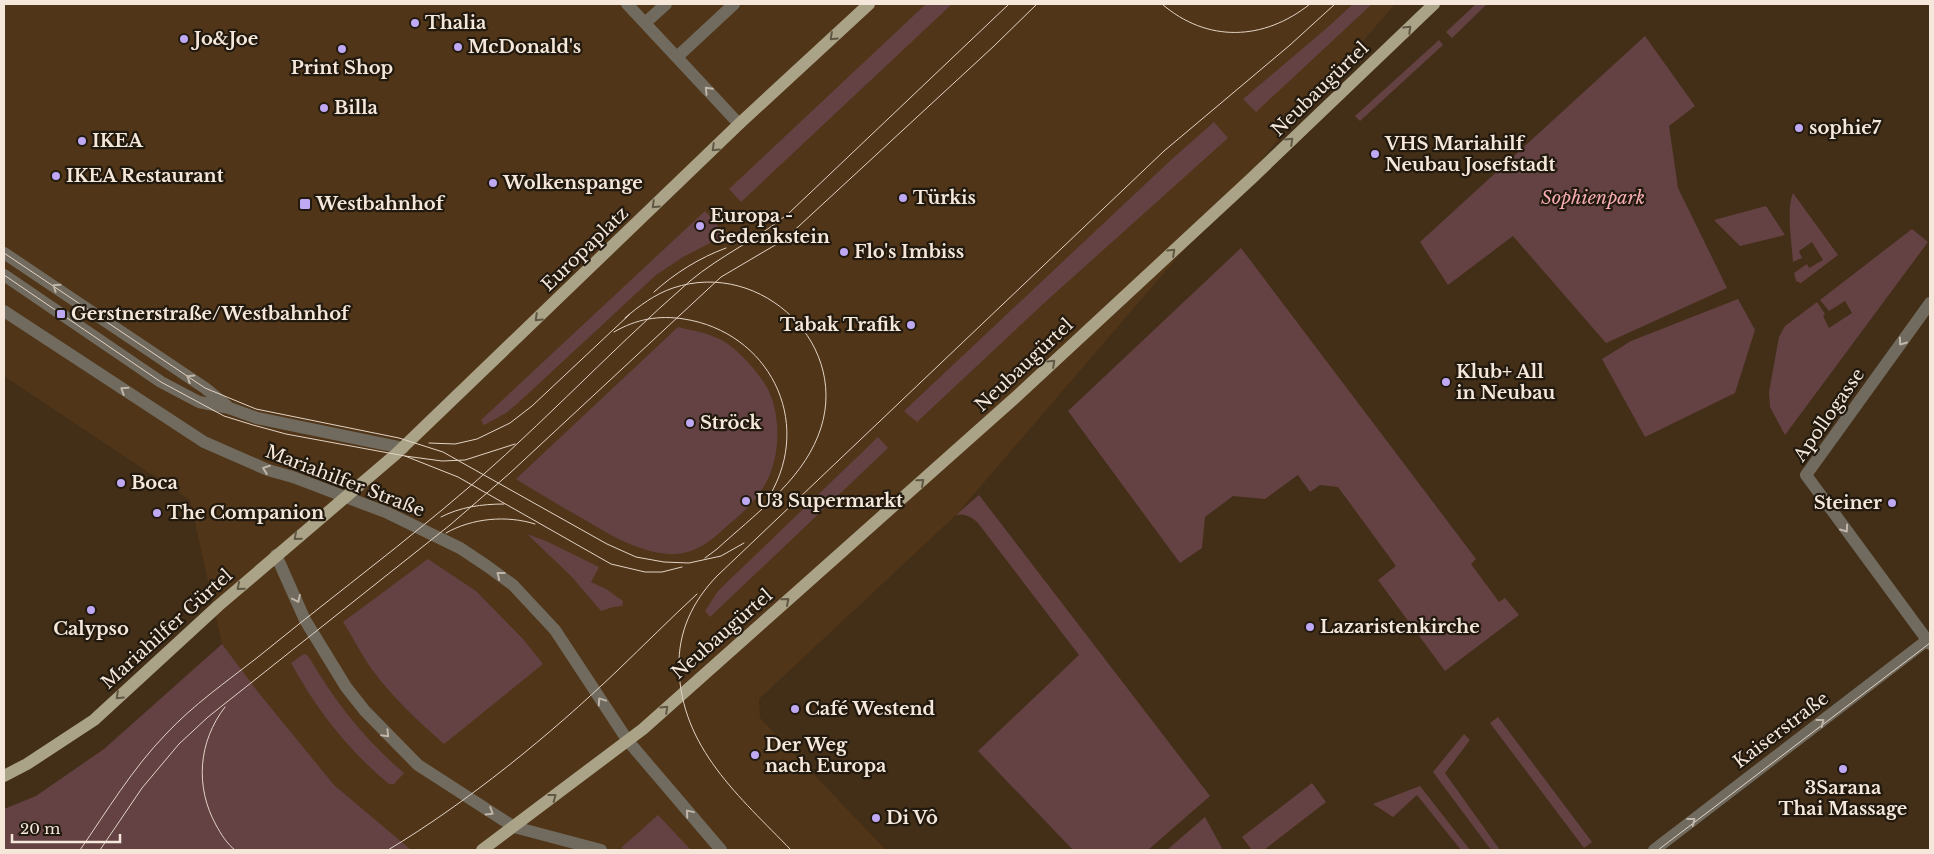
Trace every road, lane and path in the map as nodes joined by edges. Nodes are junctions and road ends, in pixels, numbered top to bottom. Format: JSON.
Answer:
{"nodes":[{"id":1,"x":627,"y":4,"type":"edge"},
{"id":2,"x":666,"y":4,"type":"edge"},
{"id":3,"x":734,"y":4,"type":"edge"},
{"id":4,"x":869,"y":4,"type":"edge"},
{"id":5,"x":1434,"y":4,"type":"edge"},
{"id":6,"x":645,"y":23,"type":"junction"},
{"id":7,"x":676,"y":57,"type":"junction"},
{"id":8,"x":739,"y":124,"type":"junction"},
{"id":9,"x":4,"y":253,"type":"edge"},
{"id":10,"x":4,"y":275,"type":"edge"},
{"id":11,"x":1930,"y":302,"type":"edge"},
{"id":12,"x":4,"y":311,"type":"edge"},
{"id":13,"x":229,"y":408,"type":"junction"},
{"id":14,"x":403,"y":448,"type":"junction"},
{"id":15,"x":345,"y":496,"type":"junction"},
{"id":16,"x":276,"y":555,"type":"junction"},
{"id":17,"x":1929,"y":641,"type":"edge"},
{"id":18,"x":628,"y":741,"type":"junction"},
{"id":19,"x":4,"y":776,"type":"edge"},
{"id":20,"x":514,"y":827,"type":"junction"},
{"id":21,"x":482,"y":850,"type":"edge"},
{"id":22,"x":601,"y":850,"type":"edge"},
{"id":23,"x":721,"y":850,"type":"edge"},
{"id":24,"x":1654,"y":850,"type":"edge"}],
"edges":[{"from":1,"to":6,"type":"street"},
{"from":2,"to":6,"type":"street"},
{"from":3,"to":7,"type":"street"},
{"from":4,"to":8,"type":"main road","name":"Europaplatz","one_way":true},
{"from":18,"to":5,"type":"main road","name":"Neubaugürtel","one_way":true},
{"from":6,"to":7,"type":"street"},
{"from":8,"to":7,"type":"street","one_way":true},
{"from":8,"to":14,"type":"main road","name":"Europaplatz","one_way":true},
{"from":13,"to":9,"type":"street","one_way":true},
{"from":10,"to":13,"type":"street"},
{"from":11,"to":17,"type":"street","name":"Apollogasse","one_way":true},
{"from":15,"to":12,"type":"street","name":"Mariahilfer Straße","one_way":true},
{"from":13,"to":14,"type":"street"},
{"from":14,"to":15,"type":"main road","name":"Europaplatz"},
{"from":15,"to":16,"type":"main road","name":"Mariahilfer Gürtel","one_way":true},
{"from":18,"to":15,"type":"street","name":"Mariahilfer Straße","one_way":true},
{"from":16,"to":19,"type":"main road","name":"Mariahilfer Gürtel","one_way":true},
{"from":16,"to":20,"type":"street","one_way":true},
{"from":24,"to":17,"type":"street","name":"Kaiserstraße","one_way":true},
{"from":20,"to":18,"type":"main road","one_way":true},
{"from":23,"to":18,"type":"street","name":"Mariahilfer Straße","one_way":true},
{"from":20,"to":21,"type":"main road"},
{"from":20,"to":22,"type":"street"}]}
